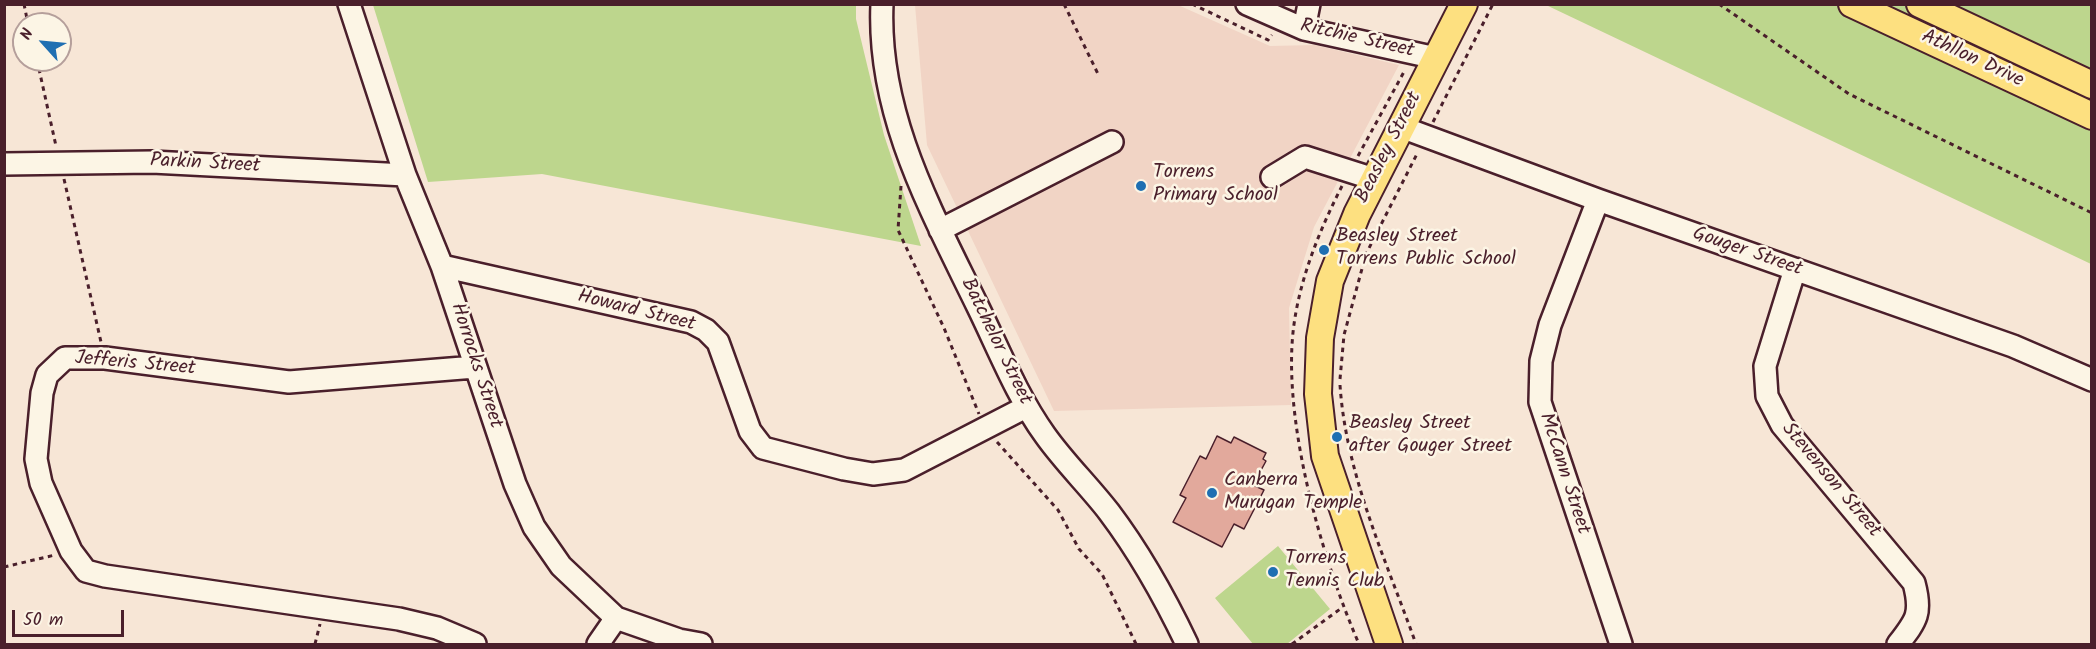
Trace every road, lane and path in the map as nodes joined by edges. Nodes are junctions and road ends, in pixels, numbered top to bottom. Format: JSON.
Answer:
{"nodes":[{"id":1,"x":349,"y":4,"type":"edge"},
{"id":2,"x":882,"y":4,"type":"edge"},
{"id":3,"x":1064,"y":4,"type":"edge"},
{"id":4,"x":1246,"y":4,"type":"edge"},
{"id":5,"x":1309,"y":4,"type":"edge"},
{"id":6,"x":1464,"y":4,"type":"edge"},
{"id":7,"x":1493,"y":4,"type":"edge"},
{"id":8,"x":1719,"y":4,"type":"edge"},
{"id":9,"x":1852,"y":4,"type":"edge"},
{"id":10,"x":1920,"y":4,"type":"edge"},
{"id":11,"x":1304,"y":29,"type":"junction"},
{"id":12,"x":1436,"y":58,"type":"junction"},
{"id":13,"x":40,"y":72,"type":"edge"},
{"id":14,"x":1100,"y":76,"type":"dead end"},
{"id":15,"x":2091,"y":85,"type":"edge"},
{"id":16,"x":2091,"y":116,"type":"edge"},
{"id":17,"x":1401,"y":127,"type":"junction"},
{"id":18,"x":1426,"y":136,"type":"junction"},
{"id":19,"x":1112,"y":142,"type":"dead end"},
{"id":20,"x":60,"y":162,"type":"junction"},
{"id":21,"x":4,"y":164,"type":"edge"},
{"id":22,"x":405,"y":175,"type":"junction"},
{"id":23,"x":1272,"y":177,"type":"dead end"},
{"id":24,"x":1374,"y":179,"type":"junction"},
{"id":25,"x":1598,"y":200,"type":"junction"},
{"id":26,"x":2091,"y":213,"type":"edge"},
{"id":27,"x":940,"y":230,"type":"junction"},
{"id":28,"x":442,"y":266,"type":"junction"},
{"id":29,"x":1795,"y":269,"type":"junction"},
{"id":30,"x":105,"y":358,"type":"junction"},
{"id":31,"x":475,"y":367,"type":"junction"},
{"id":32,"x":2091,"y":380,"type":"edge"},
{"id":33,"x":1026,"y":407,"type":"junction"},
{"id":34,"x":70,"y":551,"type":"junction"},
{"id":35,"x":4,"y":567,"type":"edge"},
{"id":36,"x":1343,"y":607,"type":"dead end"},
{"id":37,"x":616,"y":618,"type":"junction"},
{"id":38,"x":476,"y":645,"type":"edge"},
{"id":39,"x":598,"y":645,"type":"edge"},
{"id":40,"x":701,"y":645,"type":"edge"},
{"id":41,"x":1186,"y":645,"type":"edge"},
{"id":42,"x":1292,"y":645,"type":"edge"},
{"id":43,"x":1389,"y":645,"type":"edge"},
{"id":44,"x":1416,"y":645,"type":"edge"},
{"id":45,"x":1621,"y":645,"type":"edge"},
{"id":46,"x":1898,"y":645,"type":"edge"}],
"edges":[{"from":1,"to":22,"type":"street","name":"Horrocks Street"},
{"from":2,"to":27,"type":"street","name":"Batchelor Street"},
{"from":3,"to":14,"type":"path"},
{"from":4,"to":11,"type":"street","name":"Ritchie Street"},
{"from":5,"to":11,"type":"street"},
{"from":6,"to":12,"type":"main road","name":"Beasley Street"},
{"from":7,"to":18,"type":"path"},
{"from":8,"to":26,"type":"path"},
{"from":9,"to":16,"type":"main road","name":"Athllon Drive"},
{"from":10,"to":15,"type":"main road","name":"Athllon Drive"},
{"from":11,"to":12,"type":"street","name":"Ritchie Street"},
{"from":12,"to":17,"type":"main road","name":"Beasley Street"},
{"from":13,"to":20,"type":"path"},
{"from":17,"to":18,"type":"street","name":"Gouger Street"},
{"from":17,"to":24,"type":"main road","name":"Beasley Street"},
{"from":18,"to":25,"type":"street","name":"Gouger Street"},
{"from":18,"to":44,"type":"path"},
{"from":19,"to":27,"type":"street"},
{"from":20,"to":21,"type":"street","name":"Parkin Street"},
{"from":20,"to":22,"type":"street","name":"Parkin Street"},
{"from":20,"to":30,"type":"path"},
{"from":22,"to":28,"type":"street","name":"Horrocks Street"},
{"from":23,"to":24,"type":"street"},
{"from":24,"to":43,"type":"main road","name":"Beasley Street"},
{"from":25,"to":29,"type":"street","name":"Gouger Street"},
{"from":25,"to":45,"type":"street","name":"McCann Street"},
{"from":27,"to":33,"type":"street","name":"Batchelor Street"},
{"from":28,"to":31,"type":"street","name":"Horrocks Street"},
{"from":28,"to":33,"type":"street","name":"Howard Street"},
{"from":29,"to":32,"type":"street","name":"Gouger Street"},
{"from":29,"to":46,"type":"street","name":"Stevenson Street"},
{"from":30,"to":31,"type":"street","name":"Jefferis Street"},
{"from":30,"to":34,"type":"street","name":"Jefferis Street"},
{"from":31,"to":37,"type":"street","name":"Horrocks Street"},
{"from":33,"to":41,"type":"street","name":"Batchelor Street"},
{"from":34,"to":35,"type":"path"},
{"from":34,"to":38,"type":"street","name":"Jefferis Street"},
{"from":36,"to":42,"type":"path"},
{"from":37,"to":39,"type":"street"},
{"from":37,"to":40,"type":"street","name":"Horrocks Street"}]}
